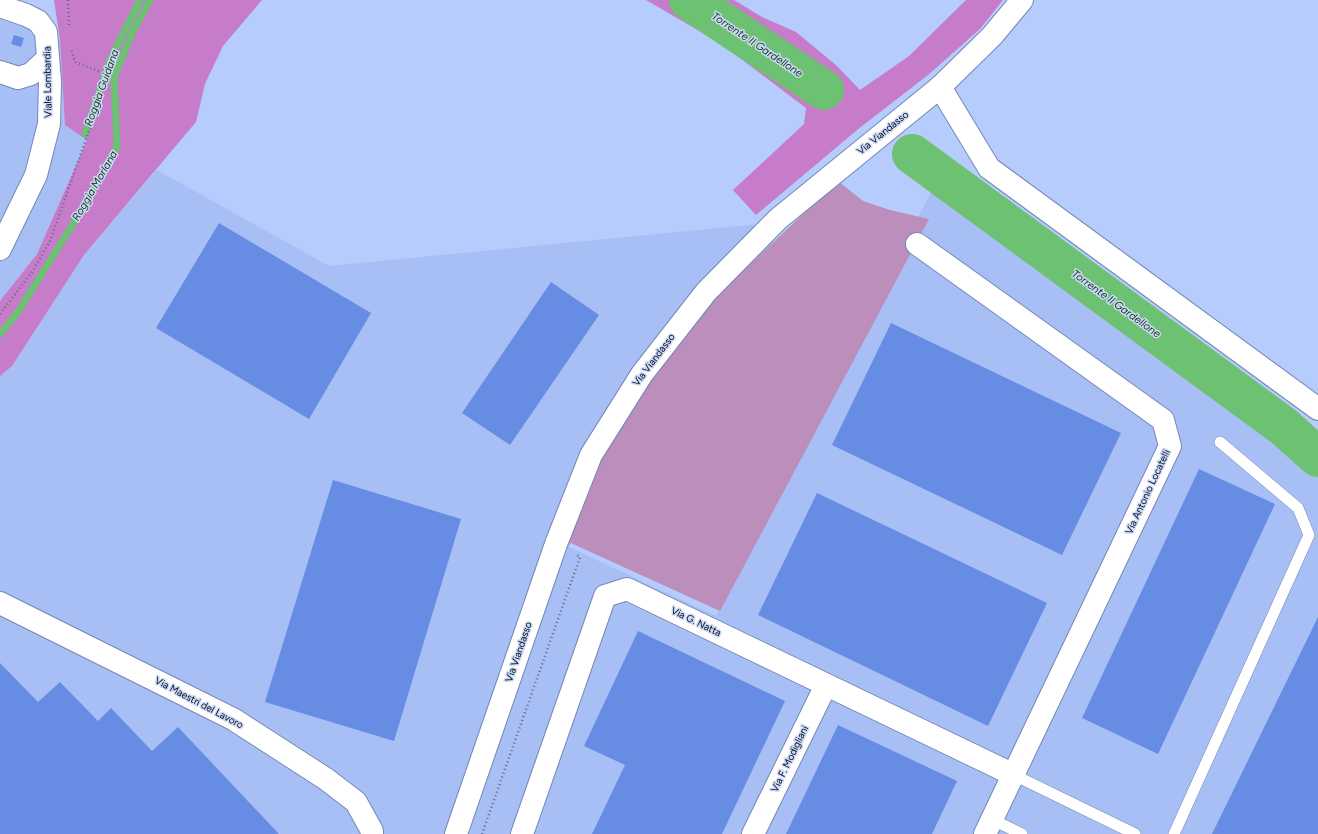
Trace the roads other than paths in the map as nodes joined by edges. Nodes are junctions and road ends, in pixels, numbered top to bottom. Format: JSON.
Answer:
{"nodes":[{"id":1,"x":1022,"y":0,"type":"edge"},
{"id":2,"x":0,"y":6,"type":"edge"},
{"id":3,"x":47,"y":59,"type":"junction"},
{"id":4,"x":0,"y":72,"type":"edge"},
{"id":5,"x":940,"y":87,"type":"junction"},
{"id":6,"x":917,"y":244,"type":"dead end"},
{"id":7,"x":0,"y":249,"type":"edge"},
{"id":8,"x":1318,"y":409,"type":"edge"},
{"id":9,"x":1220,"y":442,"type":"dead end"},
{"id":10,"x":0,"y":603,"type":"edge"},
{"id":11,"x":826,"y":684,"type":"junction"},
{"id":12,"x":1012,"y":774,"type":"junction"},
{"id":13,"x":988,"y":827,"type":"edge"},
{"id":14,"x":372,"y":834,"type":"edge"},
{"id":15,"x":456,"y":834,"type":"edge"},
{"id":16,"x":522,"y":834,"type":"edge"},
{"id":17,"x":754,"y":834,"type":"edge"},
{"id":18,"x":1022,"y":834,"type":"edge"},
{"id":19,"x":1135,"y":834,"type":"edge"},
{"id":20,"x":1174,"y":834,"type":"edge"}],
"edges":[{"from":1,"to":5,"type":"street","name":"Via Viandasso"},
{"from":2,"to":3,"type":"street","name":"Viale Lombardia"},
{"from":3,"to":4,"type":"street"},
{"from":3,"to":7,"type":"street","name":"Viale Lombardia"},
{"from":5,"to":8,"type":"street"},
{"from":5,"to":15,"type":"street","name":"Via Viandasso"},
{"from":6,"to":12,"type":"street","name":"Via Antonio Locatelli"},
{"from":9,"to":20,"type":"lane"},
{"from":10,"to":14,"type":"street","name":"Via Maestri del Lavoro"},
{"from":11,"to":12,"type":"street","name":"Via G. Natta"},
{"from":11,"to":16,"type":"street","name":"Via G. Natta"},
{"from":11,"to":17,"type":"street","name":"Via F. Modigliani"},
{"from":12,"to":13,"type":"street","name":"Via Antonio Locatelli"},
{"from":12,"to":19,"type":"lane"},
{"from":13,"to":18,"type":"lane"}]}
